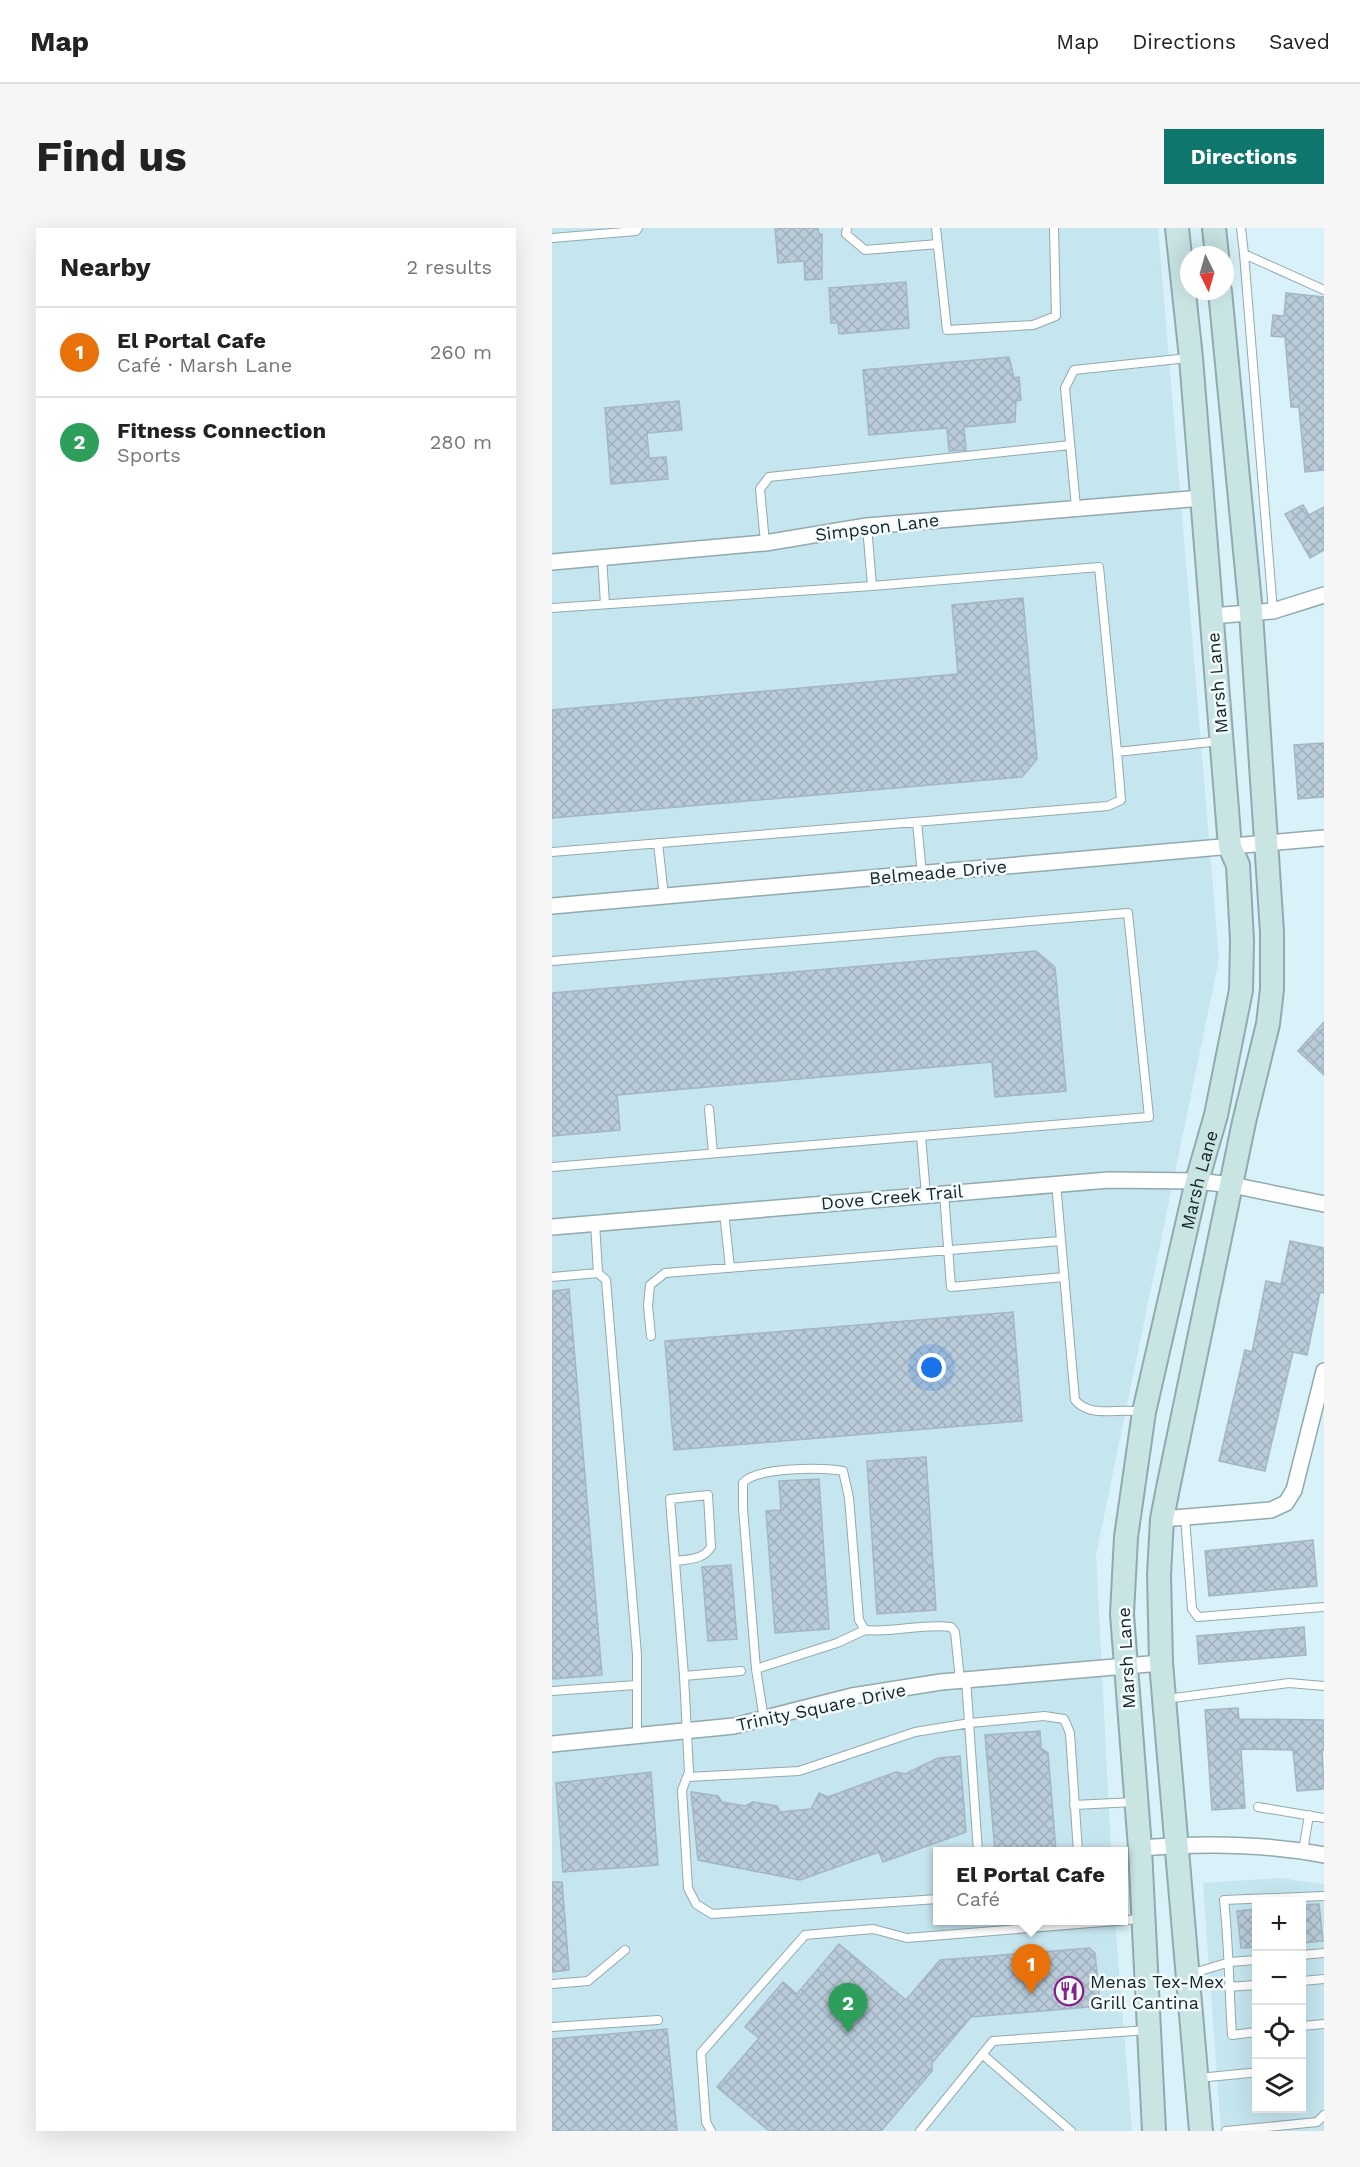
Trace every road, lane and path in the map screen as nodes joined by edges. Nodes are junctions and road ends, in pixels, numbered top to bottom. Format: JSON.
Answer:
{"nodes":[{"id":1,"x":638,"y":228,"type":"edge"},
{"id":2,"x":847,"y":228,"type":"edge"},
{"id":3,"x":936,"y":228,"type":"edge"},
{"id":4,"x":1054,"y":228,"type":"edge"},
{"id":5,"x":1177,"y":228,"type":"edge"},
{"id":6,"x":1214,"y":228,"type":"edge"},
{"id":7,"x":1241,"y":228,"type":"edge"},
{"id":8,"x":552,"y":238,"type":"edge"},
{"id":9,"x":938,"y":244,"type":"junction"},
{"id":10,"x":1216,"y":246,"type":"edge"},
{"id":11,"x":1244,"y":254,"type":"junction"},
{"id":12,"x":1324,"y":290,"type":"edge"},
{"id":13,"x":1221,"y":300,"type":"edge"},
{"id":14,"x":1191,"y":358,"type":"junction"},
{"id":15,"x":1070,"y":445,"type":"junction"},
{"id":16,"x":1202,"y":498,"type":"junction"},
{"id":17,"x":1076,"y":507,"type":"junction"},
{"id":18,"x":867,"y":526,"type":"junction"},
{"id":19,"x":765,"y":543,"type":"junction"},
{"id":20,"x":602,"y":557,"type":"junction"},
{"id":21,"x":552,"y":561,"type":"edge"},
{"id":22,"x":872,"y":586,"type":"junction"},
{"id":23,"x":1324,"y":595,"type":"edge"},
{"id":24,"x":605,"y":604,"type":"junction"},
{"id":25,"x":552,"y":608,"type":"edge"},
{"id":26,"x":1262,"y":612,"type":"junction"},
{"id":27,"x":1212,"y":616,"type":"junction"},
{"id":28,"x":1222,"y":741,"type":"junction"},
{"id":29,"x":1117,"y":752,"type":"junction"},
{"id":30,"x":917,"y":822,"type":"junction"},
{"id":31,"x":1324,"y":837,"type":"edge"},
{"id":32,"x":658,"y":843,"type":"junction"},
{"id":33,"x":1265,"y":844,"type":"junction"},
{"id":34,"x":1230,"y":847,"type":"junction"},
{"id":35,"x":552,"y":852,"type":"edge"},
{"id":36,"x":922,"y":874,"type":"junction"},
{"id":37,"x":663,"y":896,"type":"junction"},
{"id":38,"x":552,"y":906,"type":"edge"},
{"id":39,"x":552,"y":961,"type":"edge"},
{"id":40,"x":709,"y":1109,"type":"dead end"},
{"id":41,"x":921,"y":1136,"type":"junction"},
{"id":42,"x":713,"y":1153,"type":"junction"},
{"id":43,"x":552,"y":1167,"type":"edge"},
{"id":44,"x":1197,"y":1181,"type":"junction"},
{"id":45,"x":1056,"y":1183,"type":"junction"},
{"id":46,"x":1232,"y":1185,"type":"junction"},
{"id":47,"x":944,"y":1193,"type":"junction"},
{"id":48,"x":926,"y":1195,"type":"junction"},
{"id":49,"x":1324,"y":1204,"type":"edge"},
{"id":50,"x":724,"y":1212,"type":"junction"},
{"id":51,"x":595,"y":1223,"type":"junction"},
{"id":52,"x":552,"y":1227,"type":"edge"},
{"id":53,"x":1061,"y":1241,"type":"junction"},
{"id":54,"x":949,"y":1250,"type":"junction"},
{"id":55,"x":730,"y":1268,"type":"junction"},
{"id":56,"x":598,"y":1274,"type":"junction"},
{"id":57,"x":552,"y":1277,"type":"edge"},
{"id":58,"x":1064,"y":1277,"type":"junction"},
{"id":59,"x":651,"y":1336,"type":"dead end"},
{"id":60,"x":1324,"y":1371,"type":"edge"},
{"id":61,"x":1144,"y":1412,"type":"junction"},
{"id":62,"x":1185,"y":1517,"type":"junction"},
{"id":63,"x":1162,"y":1519,"type":"junction"},
{"id":64,"x":675,"y":1561,"type":"junction"},
{"id":65,"x":1324,"y":1607,"type":"edge"},
{"id":66,"x":865,"y":1630,"type":"junction"},
{"id":67,"x":1161,"y":1663,"type":"junction"},
{"id":68,"x":1125,"y":1666,"type":"junction"},
{"id":69,"x":756,"y":1669,"type":"junction"},
{"id":70,"x":741,"y":1671,"type":"dead end"},
{"id":71,"x":684,"y":1676,"type":"junction"},
{"id":72,"x":963,"y":1680,"type":"junction"},
{"id":73,"x":636,"y":1685,"type":"junction"},
{"id":74,"x":1324,"y":1686,"type":"edge"},
{"id":75,"x":552,"y":1691,"type":"edge"},
{"id":76,"x":1164,"y":1699,"type":"junction"},
{"id":77,"x":764,"y":1719,"type":"junction"},
{"id":78,"x":970,"y":1723,"type":"junction"},
{"id":79,"x":688,"y":1732,"type":"junction"},
{"id":80,"x":637,"y":1736,"type":"junction"},
{"id":81,"x":552,"y":1744,"type":"edge"},
{"id":82,"x":688,"y":1777,"type":"junction"},
{"id":83,"x":1136,"y":1802,"type":"junction"},
{"id":84,"x":1074,"y":1805,"type":"junction"},
{"id":85,"x":1258,"y":1807,"type":"dead end"},
{"id":86,"x":1309,"y":1815,"type":"junction"},
{"id":87,"x":1324,"y":1818,"type":"edge"},
{"id":88,"x":1178,"y":1845,"type":"junction"},
{"id":89,"x":978,"y":1847,"type":"edge"},
{"id":90,"x":1078,"y":1847,"type":"edge"},
{"id":91,"x":1140,"y":1848,"type":"junction"},
{"id":92,"x":1303,"y":1851,"type":"junction"},
{"id":93,"x":1324,"y":1855,"type":"edge"},
{"id":94,"x":1324,"y":1896,"type":"edge"},
{"id":95,"x":933,"y":1899,"type":"edge"},
{"id":96,"x":1142,"y":1919,"type":"junction"},
{"id":97,"x":1128,"y":1920,"type":"edge"},
{"id":98,"x":1068,"y":1925,"type":"edge"},
{"id":99,"x":625,"y":1950,"type":"dead end"},
{"id":100,"x":1324,"y":1953,"type":"edge"},
{"id":101,"x":1306,"y":1955,"type":"edge"},
{"id":102,"x":1252,"y":1960,"type":"edge"},
{"id":103,"x":1230,"y":1962,"type":"junction"},
{"id":104,"x":1188,"y":1975,"type":"junction"},
{"id":105,"x":1324,"y":1978,"type":"edge"},
{"id":106,"x":1306,"y":1980,"type":"edge"},
{"id":107,"x":552,"y":1984,"type":"edge"},
{"id":108,"x":1252,"y":1985,"type":"edge"},
{"id":109,"x":1228,"y":1987,"type":"junction"},
{"id":110,"x":658,"y":2020,"type":"dead end"},
{"id":111,"x":1324,"y":2024,"type":"edge"},
{"id":112,"x":1306,"y":2026,"type":"edge"},
{"id":113,"x":552,"y":2027,"type":"edge"},
{"id":114,"x":1148,"y":2030,"type":"junction"},
{"id":115,"x":1252,"y":2033,"type":"edge"},
{"id":116,"x":982,"y":2054,"type":"junction"},
{"id":117,"x":1250,"y":2073,"type":"dead end"},
{"id":118,"x":1197,"y":2078,"type":"junction"},
{"id":119,"x":1324,"y":2115,"type":"edge"},
{"id":120,"x":711,"y":2131,"type":"edge"},
{"id":121,"x":920,"y":2131,"type":"edge"},
{"id":122,"x":1071,"y":2131,"type":"edge"},
{"id":123,"x":1154,"y":2131,"type":"edge"},
{"id":124,"x":1201,"y":2131,"type":"edge"},
{"id":125,"x":1226,"y":2131,"type":"edge"}],
"edges":[{"from":1,"to":8,"type":"lane"},
{"from":2,"to":9,"type":"lane"},
{"from":3,"to":9,"type":"lane"},
{"from":4,"to":9,"type":"lane"},
{"from":5,"to":14,"type":"main road","name":"Marsh Lane"},
{"from":6,"to":10,"type":"main road"},
{"from":7,"to":11,"type":"lane"},
{"from":11,"to":12,"type":"lane"},
{"from":11,"to":26,"type":"lane"},
{"from":13,"to":26,"type":"main road","name":"Marsh Lane"},
{"from":14,"to":15,"type":"lane"},
{"from":14,"to":16,"type":"main road","name":"Marsh Lane"},
{"from":15,"to":17,"type":"lane"},
{"from":15,"to":19,"type":"lane"},
{"from":16,"to":17,"type":"street","name":"Simpson Lane"},
{"from":16,"to":27,"type":"main road","name":"Marsh Lane"},
{"from":17,"to":18,"type":"street","name":"Simpson Lane"},
{"from":18,"to":19,"type":"street","name":"Simpson Lane"},
{"from":18,"to":22,"type":"lane"},
{"from":19,"to":20,"type":"street","name":"Simpson Lane"},
{"from":20,"to":21,"type":"street","name":"Simpson Lane"},
{"from":20,"to":24,"type":"lane"},
{"from":22,"to":24,"type":"lane"},
{"from":22,"to":29,"type":"lane"},
{"from":23,"to":26,"type":"street"},
{"from":24,"to":25,"type":"lane"},
{"from":26,"to":27,"type":"street"},
{"from":26,"to":33,"type":"main road","name":"Marsh Lane"},
{"from":27,"to":28,"type":"main road","name":"Marsh Lane"},
{"from":28,"to":29,"type":"lane"},
{"from":28,"to":34,"type":"main road","name":"Marsh Lane"},
{"from":29,"to":30,"type":"lane"},
{"from":30,"to":32,"type":"lane"},
{"from":30,"to":36,"type":"lane"},
{"from":31,"to":33,"type":"street","name":"Belmeade Drive"},
{"from":32,"to":35,"type":"lane"},
{"from":32,"to":37,"type":"lane"},
{"from":33,"to":34,"type":"street","name":"Belmeade Drive"},
{"from":33,"to":46,"type":"main road","name":"Marsh Lane"},
{"from":34,"to":36,"type":"street","name":"Belmeade Drive"},
{"from":34,"to":44,"type":"main road","name":"Marsh Lane"},
{"from":36,"to":37,"type":"street","name":"Belmeade Drive"},
{"from":37,"to":38,"type":"street","name":"Belmeade Drive"},
{"from":39,"to":41,"type":"lane"},
{"from":40,"to":42,"type":"lane"},
{"from":41,"to":42,"type":"lane"},
{"from":41,"to":48,"type":"lane"},
{"from":42,"to":43,"type":"lane"},
{"from":44,"to":45,"type":"street","name":"Dove Creek Trail"},
{"from":44,"to":46,"type":"street","name":"Dove Creek Trail"},
{"from":44,"to":61,"type":"main road","name":"Marsh Lane"},
{"from":45,"to":47,"type":"street","name":"Dove Creek Trail"},
{"from":45,"to":53,"type":"lane"},
{"from":46,"to":49,"type":"street","name":"Dove Creek Trail"},
{"from":46,"to":63,"type":"main road","name":"Marsh Lane"},
{"from":47,"to":48,"type":"street","name":"Dove Creek Trail"},
{"from":47,"to":54,"type":"lane"},
{"from":48,"to":50,"type":"street","name":"Dove Creek Trail"},
{"from":50,"to":51,"type":"street","name":"Dove Creek Trail"},
{"from":50,"to":55,"type":"lane"},
{"from":51,"to":52,"type":"street","name":"Dove Creek Trail"},
{"from":51,"to":56,"type":"lane"},
{"from":53,"to":54,"type":"lane"},
{"from":53,"to":58,"type":"lane"},
{"from":54,"to":55,"type":"lane"},
{"from":54,"to":58,"type":"lane"},
{"from":55,"to":59,"type":"lane"},
{"from":56,"to":57,"type":"lane"},
{"from":56,"to":73,"type":"lane"},
{"from":58,"to":61,"type":"lane"},
{"from":60,"to":62,"type":"street"},
{"from":61,"to":68,"type":"main road","name":"Marsh Lane"},
{"from":62,"to":63,"type":"street"},
{"from":62,"to":65,"type":"lane"},
{"from":63,"to":67,"type":"main road","name":"Marsh Lane"},
{"from":64,"to":64,"type":"lane"},
{"from":64,"to":71,"type":"lane"},
{"from":66,"to":69,"type":"lane"},
{"from":66,"to":69,"type":"lane"},
{"from":66,"to":72,"type":"lane"},
{"from":67,"to":68,"type":"street","name":"Trinity Square Drive"},
{"from":67,"to":76,"type":"main road","name":"Marsh Lane"},
{"from":68,"to":72,"type":"street","name":"Trinity Square Drive"},
{"from":68,"to":83,"type":"main road","name":"Marsh Lane"},
{"from":69,"to":77,"type":"lane"},
{"from":70,"to":71,"type":"lane"},
{"from":71,"to":79,"type":"lane"},
{"from":72,"to":77,"type":"street","name":"Trinity Square Drive"},
{"from":72,"to":78,"type":"lane"},
{"from":73,"to":75,"type":"lane"},
{"from":73,"to":80,"type":"lane"},
{"from":74,"to":76,"type":"lane"},
{"from":76,"to":88,"type":"main road","name":"Marsh Lane"},
{"from":77,"to":79,"type":"street","name":"Trinity Square Drive"},
{"from":78,"to":82,"type":"lane"},
{"from":78,"to":84,"type":"lane"},
{"from":78,"to":89,"type":"lane"},
{"from":79,"to":80,"type":"street","name":"Trinity Square Drive"},
{"from":79,"to":82,"type":"lane"},
{"from":80,"to":81,"type":"street","name":"Trinity Square Drive"},
{"from":82,"to":95,"type":"lane"},
{"from":83,"to":84,"type":"lane"},
{"from":83,"to":91,"type":"main road","name":"Marsh Lane"},
{"from":84,"to":90,"type":"lane"},
{"from":85,"to":86,"type":"lane"},
{"from":86,"to":87,"type":"lane"},
{"from":86,"to":92,"type":"lane"},
{"from":88,"to":91,"type":"street"},
{"from":88,"to":92,"type":"street"},
{"from":88,"to":104,"type":"main road","name":"Marsh Lane"},
{"from":91,"to":96,"type":"main road","name":"Marsh Lane"},
{"from":92,"to":93,"type":"street"},
{"from":94,"to":103,"type":"lane"},
{"from":96,"to":97,"type":"lane"},
{"from":96,"to":114,"type":"main road","name":"Marsh Lane"},
{"from":98,"to":120,"type":"lane"},
{"from":99,"to":107,"type":"lane"},
{"from":100,"to":101,"type":"lane"},
{"from":102,"to":103,"type":"lane"},
{"from":103,"to":104,"type":"lane"},
{"from":103,"to":109,"type":"lane"},
{"from":104,"to":118,"type":"main road","name":"Marsh Lane"},
{"from":105,"to":106,"type":"lane"},
{"from":108,"to":109,"type":"lane"},
{"from":109,"to":115,"type":"lane"},
{"from":110,"to":113,"type":"lane"},
{"from":111,"to":112,"type":"lane"},
{"from":114,"to":116,"type":"lane"},
{"from":114,"to":123,"type":"main road","name":"Marsh Lane"},
{"from":116,"to":121,"type":"lane"},
{"from":116,"to":122,"type":"lane"},
{"from":117,"to":118,"type":"lane"},
{"from":118,"to":124,"type":"main road","name":"Marsh Lane"},
{"from":119,"to":125,"type":"lane"}]}
